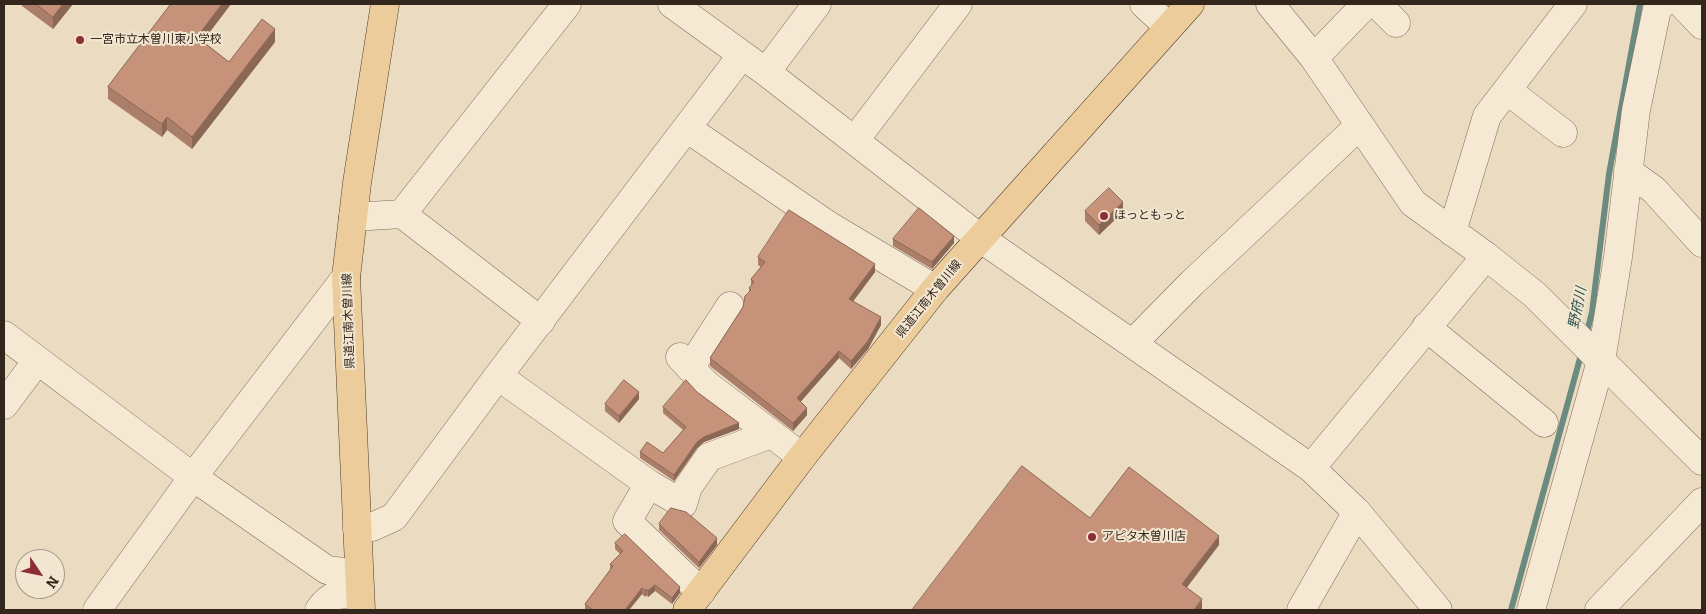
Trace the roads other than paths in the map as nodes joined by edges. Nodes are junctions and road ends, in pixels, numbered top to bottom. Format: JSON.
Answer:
{"nodes":[{"id":1,"x":385,"y":4,"type":"edge"},
{"id":2,"x":567,"y":4,"type":"edge"},
{"id":3,"x":672,"y":4,"type":"edge"},
{"id":4,"x":817,"y":4,"type":"edge"},
{"id":5,"x":958,"y":4,"type":"edge"},
{"id":6,"x":1144,"y":4,"type":"edge"},
{"id":7,"x":1190,"y":4,"type":"edge"},
{"id":8,"x":1270,"y":4,"type":"edge"},
{"id":9,"x":1366,"y":4,"type":"edge"},
{"id":10,"x":1377,"y":4,"type":"edge"},
{"id":11,"x":1573,"y":4,"type":"edge"},
{"id":12,"x":1662,"y":4,"type":"edge"},
{"id":13,"x":1682,"y":4,"type":"edge"},
{"id":14,"x":1396,"y":23,"type":"dead end"},
{"id":15,"x":1702,"y":25,"type":"edge"},
{"id":16,"x":1169,"y":26,"type":"junction"},
{"id":17,"x":1330,"y":50,"type":"junction"},
{"id":18,"x":742,"y":55,"type":"junction"},
{"id":19,"x":766,"y":72,"type":"junction"},
{"id":20,"x":1508,"y":91,"type":"junction"},
{"id":21,"x":1360,"y":125,"type":"junction"},
{"id":22,"x":688,"y":129,"type":"junction"},
{"id":23,"x":1563,"y":133,"type":"dead end"},
{"id":24,"x":855,"y":140,"type":"junction"},
{"id":25,"x":1628,"y":171,"type":"junction"},
{"id":26,"x":402,"y":214,"type":"junction"},
{"id":27,"x":353,"y":217,"type":"junction"},
{"id":28,"x":1452,"y":232,"type":"junction"},
{"id":29,"x":980,"y":238,"type":"junction"},
{"id":30,"x":1702,"y":242,"type":"edge"},
{"id":31,"x":1486,"y":256,"type":"junction"},
{"id":32,"x":346,"y":277,"type":"junction"},
{"id":33,"x":936,"y":290,"type":"junction"},
{"id":34,"x":730,"y":306,"type":"dead end"},
{"id":35,"x":540,"y":321,"type":"junction"},
{"id":36,"x":1426,"y":327,"type":"junction"},
{"id":37,"x":4,"y":335,"type":"edge"},
{"id":38,"x":1132,"y":344,"type":"junction"},
{"id":39,"x":1591,"y":350,"type":"junction"},
{"id":40,"x":37,"y":360,"type":"junction"},
{"id":41,"x":498,"y":376,"type":"junction"},
{"id":42,"x":4,"y":404,"type":"edge"},
{"id":43,"x":1544,"y":422,"type":"dead end"},
{"id":44,"x":771,"y":434,"type":"junction"},
{"id":45,"x":802,"y":458,"type":"junction"},
{"id":46,"x":1702,"y":461,"type":"edge"},
{"id":47,"x":1312,"y":468,"type":"junction"},
{"id":48,"x":193,"y":477,"type":"junction"},
{"id":49,"x":650,"y":484,"type":"junction"},
{"id":50,"x":1702,"y":502,"type":"edge"},
{"id":51,"x":1357,"y":512,"type":"junction"},
{"id":52,"x":357,"y":528,"type":"junction"},
{"id":53,"x":360,"y":593,"type":"edge"},
{"id":54,"x":694,"y":601,"type":"edge"},
{"id":55,"x":105,"y":607,"type":"edge"},
{"id":56,"x":318,"y":610,"type":"edge"},
{"id":57,"x":1301,"y":610,"type":"edge"},
{"id":58,"x":1438,"y":610,"type":"edge"},
{"id":59,"x":1531,"y":610,"type":"edge"},
{"id":60,"x":1599,"y":610,"type":"edge"}],
"edges":[{"from":1,"to":27,"type":"main road","name":"県道江南木曽川線"},
{"from":2,"to":26,"type":"street"},
{"from":3,"to":18,"type":"street"},
{"from":4,"to":19,"type":"street"},
{"from":5,"to":24,"type":"street"},
{"from":6,"to":16,"type":"street"},
{"from":7,"to":16,"type":"main road","name":"県道江南木曽川線"},
{"from":8,"to":17,"type":"street"},
{"from":9,"to":17,"type":"street"},
{"from":10,"to":14,"type":"street"},
{"from":11,"to":20,"type":"street"},
{"from":12,"to":25,"type":"street"},
{"from":13,"to":15,"type":"street"},
{"from":16,"to":29,"type":"main road","name":"県道江南木曽川線"},
{"from":17,"to":21,"type":"street"},
{"from":18,"to":19,"type":"street"},
{"from":18,"to":22,"type":"street"},
{"from":19,"to":24,"type":"street"},
{"from":20,"to":23,"type":"street"},
{"from":20,"to":28,"type":"street"},
{"from":21,"to":28,"type":"street"},
{"from":21,"to":38,"type":"street"},
{"from":22,"to":33,"type":"street"},
{"from":22,"to":35,"type":"street"},
{"from":24,"to":29,"type":"street"},
{"from":25,"to":30,"type":"street"},
{"from":25,"to":39,"type":"street"},
{"from":26,"to":27,"type":"street"},
{"from":26,"to":35,"type":"street"},
{"from":27,"to":32,"type":"main road","name":"県道江南木曽川線"},
{"from":28,"to":31,"type":"street"},
{"from":29,"to":33,"type":"main road","name":"県道江南木曽川線"},
{"from":29,"to":38,"type":"street"},
{"from":31,"to":36,"type":"street"},
{"from":31,"to":39,"type":"street"},
{"from":32,"to":48,"type":"street"},
{"from":32,"to":52,"type":"main road","name":"県道江南木曽川線"},
{"from":33,"to":45,"type":"main road","name":"県道江南木曽川線"},
{"from":34,"to":44,"type":"street"},
{"from":35,"to":41,"type":"street"},
{"from":36,"to":43,"type":"street"},
{"from":36,"to":47,"type":"street"},
{"from":37,"to":40,"type":"street"},
{"from":38,"to":47,"type":"street"},
{"from":39,"to":46,"type":"street"},
{"from":39,"to":59,"type":"street"},
{"from":40,"to":42,"type":"street"},
{"from":40,"to":48,"type":"street"},
{"from":41,"to":49,"type":"street"},
{"from":41,"to":52,"type":"street"},
{"from":44,"to":45,"type":"street"},
{"from":44,"to":49,"type":"street"},
{"from":45,"to":54,"type":"main road","name":"県道江南木曽川線"},
{"from":47,"to":51,"type":"street"},
{"from":48,"to":53,"type":"street"},
{"from":48,"to":55,"type":"street"},
{"from":49,"to":54,"type":"street"},
{"from":50,"to":60,"type":"street"},
{"from":51,"to":57,"type":"street"},
{"from":51,"to":58,"type":"street"},
{"from":52,"to":53,"type":"main road","name":"県道江南木曽川線"},
{"from":53,"to":56,"type":"street"}]}
